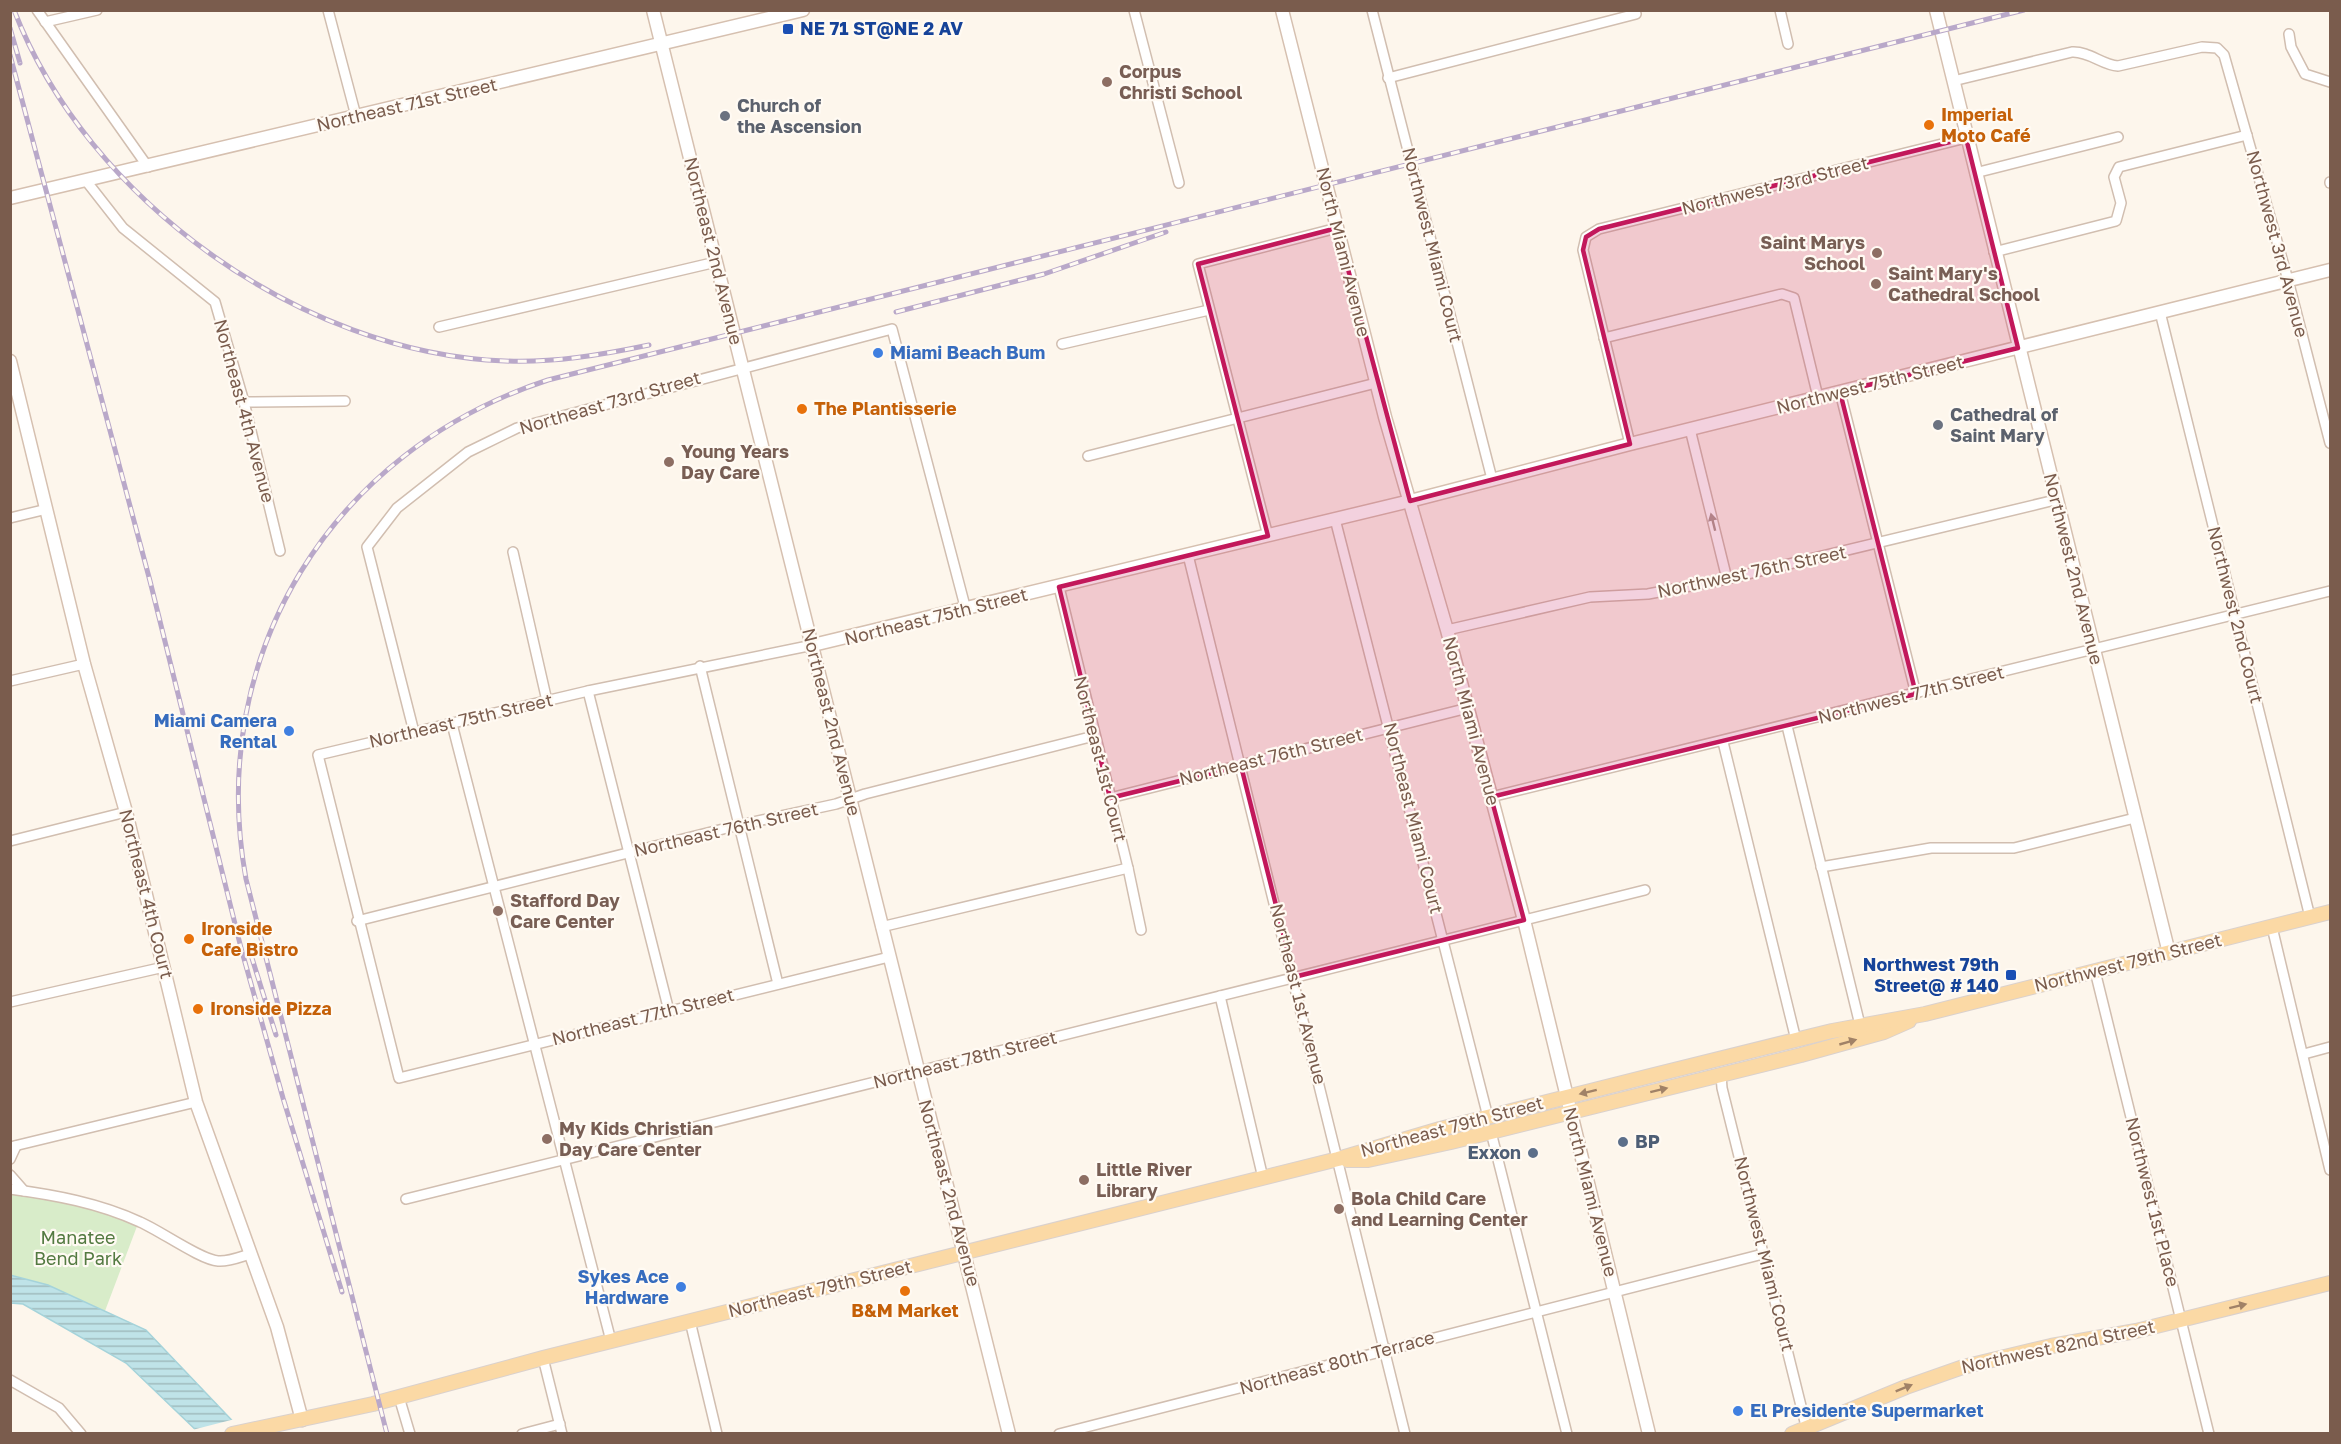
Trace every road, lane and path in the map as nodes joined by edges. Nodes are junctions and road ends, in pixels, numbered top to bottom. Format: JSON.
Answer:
{"nodes":[{"id":1,"x":37,"y":10,"type":"edge"},
{"id":2,"x":97,"y":10,"type":"edge"},
{"id":3,"x":328,"y":10,"type":"edge"},
{"id":4,"x":653,"y":10,"type":"edge"},
{"id":5,"x":803,"y":10,"type":"edge"},
{"id":6,"x":1134,"y":10,"type":"edge"},
{"id":7,"x":1282,"y":10,"type":"edge"},
{"id":8,"x":1372,"y":10,"type":"edge"},
{"id":9,"x":1780,"y":10,"type":"edge"},
{"id":10,"x":1936,"y":10,"type":"edge"},
{"id":11,"x":1636,"y":13,"type":"edge"},
{"id":12,"x":45,"y":22,"type":"junction"},
{"id":13,"x":2289,"y":34,"type":"dead end"},
{"id":14,"x":1788,"y":44,"type":"dead end"},
{"id":15,"x":662,"y":45,"type":"junction"},
{"id":16,"x":1388,"y":78,"type":"junction"},
{"id":17,"x":1953,"y":81,"type":"junction"},
{"id":18,"x":2331,"y":82,"type":"edge"},
{"id":19,"x":356,"y":116,"type":"junction"},
{"id":20,"x":2247,"y":135,"type":"junction"},
{"id":21,"x":2118,"y":137,"type":"dead end"},
{"id":22,"x":1966,"y":138,"type":"junction"},
{"id":23,"x":148,"y":167,"type":"junction"},
{"id":24,"x":1975,"y":173,"type":"junction"},
{"id":25,"x":87,"y":182,"type":"junction"},
{"id":26,"x":1179,"y":183,"type":"dead end"},
{"id":27,"x":10,"y":198,"type":"edge"},
{"id":28,"x":1337,"y":228,"type":"junction"},
{"id":29,"x":1994,"y":252,"type":"junction"},
{"id":30,"x":716,"y":262,"type":"junction"},
{"id":31,"x":2331,"y":270,"type":"edge"},
{"id":32,"x":2288,"y":280,"type":"junction"},
{"id":33,"x":1209,"y":310,"type":"junction"},
{"id":34,"x":2160,"y":312,"type":"junction"},
{"id":35,"x":439,"y":327,"type":"dead end"},
{"id":36,"x":1604,"y":338,"type":"junction"},
{"id":37,"x":1062,"y":344,"type":"dead end"},
{"id":38,"x":2018,"y":348,"type":"junction"},
{"id":39,"x":10,"y":361,"type":"edge"},
{"id":40,"x":742,"y":366,"type":"junction"},
{"id":41,"x":1376,"y":383,"type":"junction"},
{"id":42,"x":1840,"y":392,"type":"junction"},
{"id":43,"x":1818,"y":397,"type":"junction"},
{"id":44,"x":345,"y":401,"type":"dead end"},
{"id":45,"x":244,"y":402,"type":"junction"},
{"id":46,"x":1238,"y":418,"type":"junction"},
{"id":47,"x":1690,"y":429,"type":"junction"},
{"id":48,"x":2331,"y":443,"type":"edge"},
{"id":49,"x":1630,"y":444,"type":"junction"},
{"id":50,"x":1088,"y":456,"type":"dead end"},
{"id":51,"x":1492,"y":479,"type":"junction"},
{"id":52,"x":2055,"y":500,"type":"junction"},
{"id":53,"x":1410,"y":501,"type":"junction"},
{"id":54,"x":47,"y":509,"type":"junction"},
{"id":55,"x":10,"y":518,"type":"edge"},
{"id":56,"x":1335,"y":519,"type":"junction"},
{"id":57,"x":1268,"y":536,"type":"junction"},
{"id":58,"x":1879,"y":543,"type":"junction"},
{"id":59,"x":280,"y":551,"type":"dead end"},
{"id":60,"x":513,"y":552,"type":"dead end"},
{"id":61,"x":1188,"y":555,"type":"junction"},
{"id":62,"x":1727,"y":579,"type":"junction"},
{"id":63,"x":1059,"y":587,"type":"junction"},
{"id":64,"x":2331,"y":591,"type":"edge"},
{"id":65,"x":966,"y":610,"type":"junction"},
{"id":66,"x":2235,"y":614,"type":"junction"},
{"id":67,"x":1447,"y":630,"type":"junction"},
{"id":68,"x":813,"y":645,"type":"junction"},
{"id":69,"x":2093,"y":649,"type":"junction"},
{"id":70,"x":84,"y":664,"type":"junction"},
{"id":71,"x":700,"y":666,"type":"junction"},
{"id":72,"x":10,"y":681,"type":"edge"},
{"id":73,"x":588,"y":691,"type":"junction"},
{"id":74,"x":1917,"y":694,"type":"junction"},
{"id":75,"x":547,"y":701,"type":"junction"},
{"id":76,"x":1468,"y":708,"type":"junction"},
{"id":77,"x":452,"y":724,"type":"junction"},
{"id":78,"x":1787,"y":726,"type":"junction"},
{"id":79,"x":1389,"y":727,"type":"junction"},
{"id":80,"x":414,"y":732,"type":"junction"},
{"id":81,"x":1094,"y":736,"type":"junction"},
{"id":82,"x":1723,"y":742,"type":"junction"},
{"id":83,"x":1241,"y":766,"type":"junction"},
{"id":84,"x":1110,"y":798,"type":"junction"},
{"id":85,"x":1491,"y":798,"type":"junction"},
{"id":86,"x":850,"y":799,"type":"junction"},
{"id":87,"x":126,"y":812,"type":"junction"},
{"id":88,"x":2135,"y":818,"type":"junction"},
{"id":89,"x":739,"y":825,"type":"junction"},
{"id":90,"x":10,"y":841,"type":"edge"},
{"id":91,"x":629,"y":853,"type":"junction"},
{"id":92,"x":1821,"y":867,"type":"junction"},
{"id":93,"x":1128,"y":868,"type":"junction"},
{"id":94,"x":493,"y":886,"type":"junction"},
{"id":95,"x":1645,"y":890,"type":"dead end"},
{"id":96,"x":2331,"y":912,"type":"edge"},
{"id":97,"x":2310,"y":917,"type":"junction"},
{"id":98,"x":1524,"y":920,"type":"junction"},
{"id":99,"x":357,"y":921,"type":"junction"},
{"id":100,"x":881,"y":927,"type":"junction"},
{"id":101,"x":2272,"y":927,"type":"junction"},
{"id":102,"x":1141,"y":930,"type":"dead end"},
{"id":103,"x":1444,"y":940,"type":"junction"},
{"id":104,"x":2169,"y":953,"type":"junction"},
{"id":105,"x":889,"y":957,"type":"junction"},
{"id":106,"x":164,"y":967,"type":"junction"},
{"id":107,"x":2095,"y":971,"type":"junction"},
{"id":108,"x":1294,"y":977,"type":"junction"},
{"id":109,"x":778,"y":984,"type":"junction"},
{"id":110,"x":1220,"y":996,"type":"junction"},
{"id":111,"x":10,"y":1002,"type":"edge"},
{"id":112,"x":669,"y":1011,"type":"junction"},
{"id":113,"x":1925,"y":1014,"type":"junction"},
{"id":114,"x":1860,"y":1025,"type":"junction"},
{"id":115,"x":1796,"y":1040,"type":"junction"},
{"id":116,"x":534,"y":1044,"type":"junction"},
{"id":117,"x":2331,"y":1047,"type":"edge"},
{"id":118,"x":2304,"y":1054,"type":"junction"},
{"id":119,"x":917,"y":1071,"type":"junction"},
{"id":120,"x":1721,"y":1075,"type":"junction"},
{"id":121,"x":1566,"y":1097,"type":"junction"},
{"id":122,"x":196,"y":1102,"type":"junction"},
{"id":123,"x":1570,"y":1112,"type":"junction"},
{"id":124,"x":1488,"y":1117,"type":"junction"},
{"id":125,"x":1491,"y":1132,"type":"junction"},
{"id":126,"x":13,"y":1147,"type":"edge"},
{"id":127,"x":10,"y":1159,"type":"edge"},
{"id":128,"x":564,"y":1160,"type":"junction"},
{"id":129,"x":1338,"y":1160,"type":"junction"},
{"id":130,"x":2330,"y":1169,"type":"edge"},
{"id":131,"x":10,"y":1174,"type":"edge"},
{"id":132,"x":1263,"y":1178,"type":"junction"},
{"id":133,"x":10,"y":1189,"type":"edge"},
{"id":134,"x":24,"y":1191,"type":"junction"},
{"id":135,"x":406,"y":1199,"type":"dead end"},
{"id":136,"x":964,"y":1252,"type":"junction"},
{"id":137,"x":250,"y":1254,"type":"junction"},
{"id":138,"x":1763,"y":1254,"type":"junction"},
{"id":139,"x":2331,"y":1283,"type":"edge"},
{"id":140,"x":1615,"y":1291,"type":"junction"},
{"id":141,"x":1535,"y":1310,"type":"junction"},
{"id":142,"x":2181,"y":1320,"type":"junction"},
{"id":143,"x":690,"y":1322,"type":"junction"},
{"id":144,"x":611,"y":1341,"type":"junction"},
{"id":145,"x":1385,"y":1351,"type":"junction"},
{"id":146,"x":543,"y":1358,"type":"junction"},
{"id":147,"x":10,"y":1380,"type":"edge"},
{"id":148,"x":399,"y":1397,"type":"junction"},
{"id":149,"x":302,"y":1420,"type":"junction"},
{"id":150,"x":561,"y":1429,"type":"edge"},
{"id":151,"x":1807,"y":1431,"type":"edge"},
{"id":152,"x":81,"y":1434,"type":"edge"},
{"id":153,"x":232,"y":1434,"type":"edge"},
{"id":154,"x":267,"y":1434,"type":"edge"},
{"id":155,"x":410,"y":1434,"type":"edge"},
{"id":156,"x":522,"y":1434,"type":"edge"},
{"id":157,"x":717,"y":1434,"type":"edge"},
{"id":158,"x":1009,"y":1434,"type":"edge"},
{"id":159,"x":1059,"y":1434,"type":"edge"},
{"id":160,"x":1405,"y":1434,"type":"edge"},
{"id":161,"x":1567,"y":1434,"type":"edge"},
{"id":162,"x":1649,"y":1434,"type":"edge"},
{"id":163,"x":1792,"y":1434,"type":"edge"},
{"id":164,"x":2209,"y":1434,"type":"edge"}],
"edges":[{"from":1,"to":12,"type":"street"},
{"from":2,"to":12,"type":"street"},
{"from":3,"to":19,"type":"street"},
{"from":4,"to":15,"type":"street","name":"Northeast 2nd Avenue"},
{"from":5,"to":15,"type":"street","name":"Northeast 71st Street"},
{"from":6,"to":26,"type":"street"},
{"from":7,"to":28,"type":"street","name":"North Miami Avenue"},
{"from":8,"to":16,"type":"street","name":"Northwest Miami Court"},
{"from":9,"to":14,"type":"street"},
{"from":10,"to":17,"type":"street","name":"Northwest 2nd Avenue"},
{"from":11,"to":16,"type":"street"},
{"from":12,"to":23,"type":"street"},
{"from":13,"to":18,"type":"street"},
{"from":15,"to":19,"type":"street","name":"Northeast 71st Street"},
{"from":15,"to":30,"type":"street","name":"Northeast 2nd Avenue"},
{"from":16,"to":51,"type":"street","name":"Northwest Miami Court"},
{"from":17,"to":20,"type":"street","name":"Northwest 3rd Avenue"},
{"from":17,"to":22,"type":"street","name":"Northwest 2nd Avenue"},
{"from":19,"to":23,"type":"street","name":"Northeast 71st Street"},
{"from":20,"to":29,"type":"street"},
{"from":20,"to":32,"type":"street","name":"Northwest 3rd Avenue"},
{"from":21,"to":24,"type":"street"},
{"from":22,"to":24,"type":"street","name":"Northwest 2nd Avenue"},
{"from":22,"to":36,"type":"street","name":"Northwest 73rd Street"},
{"from":23,"to":25,"type":"street","name":"Northeast 71st Street"},
{"from":24,"to":29,"type":"street","name":"Northwest 2nd Avenue"},
{"from":25,"to":27,"type":"street","name":"Northeast 71st Street"},
{"from":25,"to":45,"type":"street","name":"Northeast 4th Avenue"},
{"from":28,"to":33,"type":"street"},
{"from":28,"to":41,"type":"street","name":"North Miami Avenue"},
{"from":29,"to":38,"type":"street","name":"Northwest 2nd Avenue"},
{"from":30,"to":35,"type":"street"},
{"from":30,"to":40,"type":"street","name":"Northeast 2nd Avenue"},
{"from":31,"to":32,"type":"street","name":"Northwest 75th Street"},
{"from":32,"to":34,"type":"street","name":"Northwest 75th Street"},
{"from":32,"to":48,"type":"street","name":"Northwest 3rd Avenue"},
{"from":33,"to":37,"type":"street"},
{"from":33,"to":46,"type":"street"},
{"from":34,"to":38,"type":"street","name":"Northwest 75th Street"},
{"from":34,"to":66,"type":"street","name":"Northwest 2nd Court"},
{"from":36,"to":43,"type":"street"},
{"from":36,"to":49,"type":"street"},
{"from":38,"to":42,"type":"street","name":"Northwest 75th Street"},
{"from":38,"to":52,"type":"street","name":"Northwest 2nd Avenue"},
{"from":39,"to":54,"type":"street","name":"Northeast 4th Court"},
{"from":40,"to":65,"type":"street","name":"Northeast 73rd Street"},
{"from":40,"to":68,"type":"street","name":"Northeast 2nd Avenue"},
{"from":40,"to":80,"type":"street","name":"Northeast 73rd Street"},
{"from":41,"to":46,"type":"street"},
{"from":41,"to":53,"type":"street","name":"North Miami Avenue"},
{"from":42,"to":43,"type":"street","name":"Northwest 75th Street"},
{"from":42,"to":58,"type":"street"},
{"from":43,"to":47,"type":"street","name":"Northwest 75th Street"},
{"from":44,"to":45,"type":"street"},
{"from":45,"to":59,"type":"street","name":"Northeast 4th Avenue"},
{"from":46,"to":50,"type":"street"},
{"from":46,"to":57,"type":"street"},
{"from":47,"to":49,"type":"street","name":"Northwest 75th Street"},
{"from":62,"to":47,"type":"street","one_way":true},
{"from":49,"to":51,"type":"street","name":"Northwest 75th Street"},
{"from":51,"to":53,"type":"street","name":"Northwest 75th Street"},
{"from":52,"to":58,"type":"street","name":"Northwest 76th Street"},
{"from":52,"to":69,"type":"street","name":"Northwest 2nd Avenue"},
{"from":53,"to":56,"type":"street","name":"Northeast 75th Street"},
{"from":53,"to":67,"type":"street","name":"North Miami Avenue"},
{"from":54,"to":55,"type":"street"},
{"from":54,"to":70,"type":"street","name":"Northeast 4th Court"},
{"from":56,"to":57,"type":"street","name":"Northeast 75th Street"},
{"from":56,"to":79,"type":"street","name":"Northeast Miami Court"},
{"from":57,"to":61,"type":"street","name":"Northeast 75th Street"},
{"from":58,"to":62,"type":"street","name":"Northwest 76th Street"},
{"from":58,"to":74,"type":"street"},
{"from":60,"to":75,"type":"street"},
{"from":61,"to":63,"type":"street","name":"Northeast 75th Street"},
{"from":61,"to":83,"type":"street","name":"Northeast 1st Avenue"},
{"from":62,"to":67,"type":"street","name":"Northwest 76th Street"},
{"from":63,"to":65,"type":"street","name":"Northeast 75th Street"},
{"from":63,"to":81,"type":"street","name":"Northeast 1st Court"},
{"from":64,"to":66,"type":"street","name":"Northwest 77th Street"},
{"from":65,"to":68,"type":"street","name":"Northeast 75th Street"},
{"from":66,"to":69,"type":"street","name":"Northwest 77th Street"},
{"from":66,"to":97,"type":"street","name":"Northwest 2nd Court"},
{"from":67,"to":76,"type":"street","name":"North Miami Avenue"},
{"from":68,"to":71,"type":"street","name":"Northeast 75th Street"},
{"from":68,"to":86,"type":"street","name":"Northeast 2nd Avenue"},
{"from":69,"to":74,"type":"street","name":"Northwest 77th Street"},
{"from":69,"to":88,"type":"street","name":"Northwest 2nd Avenue"},
{"from":70,"to":72,"type":"street"},
{"from":70,"to":87,"type":"street","name":"Northeast 4th Court"},
{"from":71,"to":73,"type":"street","name":"Northeast 75th Street"},
{"from":71,"to":89,"type":"street"},
{"from":73,"to":75,"type":"street","name":"Northeast 75th Street"},
{"from":73,"to":91,"type":"street"},
{"from":74,"to":78,"type":"street","name":"Northwest 77th Street"},
{"from":75,"to":77,"type":"street","name":"Northeast 75th Street"},
{"from":76,"to":79,"type":"street","name":"Northeast 76th Street"},
{"from":76,"to":85,"type":"street","name":"North Miami Avenue"},
{"from":77,"to":80,"type":"street","name":"Northeast 75th Street"},
{"from":77,"to":94,"type":"street"},
{"from":78,"to":82,"type":"street","name":"Northwest 77th Street"},
{"from":78,"to":92,"type":"street"},
{"from":79,"to":83,"type":"street","name":"Northeast 76th Street"},
{"from":79,"to":103,"type":"street","name":"Northeast Miami Court"},
{"from":80,"to":99,"type":"street","name":"Northeast 75th Street"},
{"from":81,"to":84,"type":"street","name":"Northeast 1st Court"},
{"from":81,"to":86,"type":"street","name":"Northeast 76th Street"},
{"from":82,"to":85,"type":"street","name":"Northwest 77th Street"},
{"from":82,"to":115,"type":"street"},
{"from":83,"to":84,"type":"street","name":"Northeast 76th Street"},
{"from":83,"to":108,"type":"street","name":"Northeast 1st Avenue"},
{"from":84,"to":93,"type":"street","name":"Northeast 1st Court"},
{"from":85,"to":98,"type":"street","name":"North Miami Avenue"},
{"from":86,"to":89,"type":"street","name":"Northeast 76th Street"},
{"from":86,"to":100,"type":"street","name":"Northeast 2nd Avenue"},
{"from":87,"to":90,"type":"street"},
{"from":87,"to":106,"type":"street","name":"Northeast 4th Court"},
{"from":88,"to":92,"type":"street"},
{"from":88,"to":104,"type":"street","name":"Northwest 2nd Avenue"},
{"from":89,"to":91,"type":"street","name":"Northeast 76th Street"},
{"from":89,"to":109,"type":"street"},
{"from":91,"to":94,"type":"street","name":"Northeast 76th Street"},
{"from":91,"to":112,"type":"street"},
{"from":92,"to":114,"type":"street"},
{"from":93,"to":100,"type":"street"},
{"from":93,"to":102,"type":"street","name":"Northeast 1st Court"},
{"from":94,"to":99,"type":"street","name":"Northeast 76th Street"},
{"from":94,"to":116,"type":"street"},
{"from":95,"to":98,"type":"street","name":"Northeast 78th Street"},
{"from":96,"to":97,"type":"main road","name":"Northwest 79th Street"},
{"from":97,"to":101,"type":"main road","name":"Northwest 79th Street"},
{"from":98,"to":103,"type":"street","name":"Northeast 78th Street"},
{"from":98,"to":121,"type":"street","name":"North Miami Avenue"},
{"from":99,"to":116,"type":"street","name":"Northeast 77th Street"},
{"from":100,"to":105,"type":"street","name":"Northeast 2nd Avenue"},
{"from":101,"to":104,"type":"main road","name":"Northwest 79th Street"},
{"from":101,"to":118,"type":"street"},
{"from":103,"to":108,"type":"street","name":"Northeast 78th Street"},
{"from":103,"to":124,"type":"street","name":"Northeast Miami Court"},
{"from":104,"to":107,"type":"main road","name":"Northwest 79th Street"},
{"from":105,"to":109,"type":"street","name":"Northeast 77th Street"},
{"from":105,"to":119,"type":"street","name":"Northeast 2nd Avenue"},
{"from":106,"to":111,"type":"street"},
{"from":106,"to":122,"type":"street","name":"Northeast 4th Court"},
{"from":107,"to":113,"type":"main road","name":"Northwest 79th Street"},
{"from":107,"to":142,"type":"street","name":"Northwest 1st Place"},
{"from":108,"to":110,"type":"street","name":"Northeast 78th Street"},
{"from":108,"to":129,"type":"street","name":"Northeast 1st Avenue"},
{"from":109,"to":112,"type":"street","name":"Northeast 77th Street"},
{"from":110,"to":119,"type":"street","name":"Northeast 78th Street"},
{"from":110,"to":132,"type":"street"},
{"from":112,"to":116,"type":"street","name":"Northeast 77th Street"},
{"from":113,"to":114,"type":"main road","name":"Northwest 79th Street"},
{"from":120,"to":113,"type":"main road","name":"Northwest 79th Street","one_way":true},
{"from":114,"to":115,"type":"main road","name":"Northwest 79th Street"},
{"from":115,"to":120,"type":"main road"},
{"from":115,"to":121,"type":"main road","name":"Northwest 79th Street","one_way":true},
{"from":116,"to":128,"type":"street"},
{"from":117,"to":118,"type":"street"},
{"from":118,"to":130,"type":"street"},
{"from":119,"to":128,"type":"street","name":"Northeast 78th Street"},
{"from":119,"to":136,"type":"street","name":"Northeast 2nd Avenue"},
{"from":123,"to":120,"type":"main road","name":"Northwest 79th Street","one_way":true},
{"from":120,"to":138,"type":"street","name":"Northwest Miami Court"},
{"from":121,"to":123,"type":"street","name":"North Miami Avenue"},
{"from":121,"to":124,"type":"main road","name":"Northeast 79th Street"},
{"from":122,"to":126,"type":"street"},
{"from":122,"to":137,"type":"street","name":"Northeast 4th Court"},
{"from":123,"to":125,"type":"main road","name":"Northeast 79th Street"},
{"from":123,"to":140,"type":"street","name":"North Miami Avenue"},
{"from":124,"to":129,"type":"main road","name":"Northeast 79th Street"},
{"from":125,"to":129,"type":"main road","name":"Northeast 79th Street"},
{"from":125,"to":141,"type":"street"},
{"from":126,"to":127,"type":"street"},
{"from":128,"to":135,"type":"street","name":"Northeast 78th Street"},
{"from":128,"to":144,"type":"street"},
{"from":129,"to":132,"type":"main road","name":"Northeast 79th Street"},
{"from":129,"to":145,"type":"street","name":"Northeast 1st Avenue"},
{"from":131,"to":134,"type":"street"},
{"from":132,"to":136,"type":"main road","name":"Northeast 79th Street"},
{"from":133,"to":134,"type":"street"},
{"from":134,"to":137,"type":"street"},
{"from":136,"to":143,"type":"main road","name":"Northeast 79th Street"},
{"from":136,"to":158,"type":"street","name":"Northeast 2nd Avenue"},
{"from":137,"to":149,"type":"street","name":"Northeast 4th Court"},
{"from":138,"to":140,"type":"street","name":"Northeast 80th Terrace"},
{"from":138,"to":151,"type":"street","name":"Northwest Miami Court"},
{"from":142,"to":139,"type":"main road","name":"Northwest 82nd Street","one_way":true},
{"from":140,"to":141,"type":"street","name":"Northeast 80th Terrace"},
{"from":140,"to":162,"type":"street","name":"North Miami Avenue"},
{"from":141,"to":145,"type":"street","name":"Northeast 80th Terrace"},
{"from":141,"to":161,"type":"street"},
{"from":151,"to":142,"type":"main road","name":"Northwest 82nd Street","one_way":true},
{"from":142,"to":164,"type":"street","name":"Northwest 1st Place"},
{"from":143,"to":144,"type":"main road","name":"Northeast 79th Street"},
{"from":143,"to":157,"type":"street"},
{"from":144,"to":146,"type":"main road","name":"Northeast 79th Street"},
{"from":145,"to":159,"type":"street","name":"Northeast 80th Terrace"},
{"from":145,"to":160,"type":"street","name":"Northeast 1st Avenue"},
{"from":146,"to":148,"type":"main road","name":"Northeast 79th Street"},
{"from":146,"to":150,"type":"street"},
{"from":147,"to":152,"type":"street"},
{"from":148,"to":149,"type":"main road","name":"Northeast 79th Street"},
{"from":148,"to":155,"type":"street"},
{"from":149,"to":153,"type":"main road","name":"Northeast 79th Street"},
{"from":149,"to":154,"type":"main road","name":"Northeast 79th Street"},
{"from":150,"to":156,"type":"street"},
{"from":151,"to":163,"type":"main road","name":"Northwest 82nd Street"}]}
